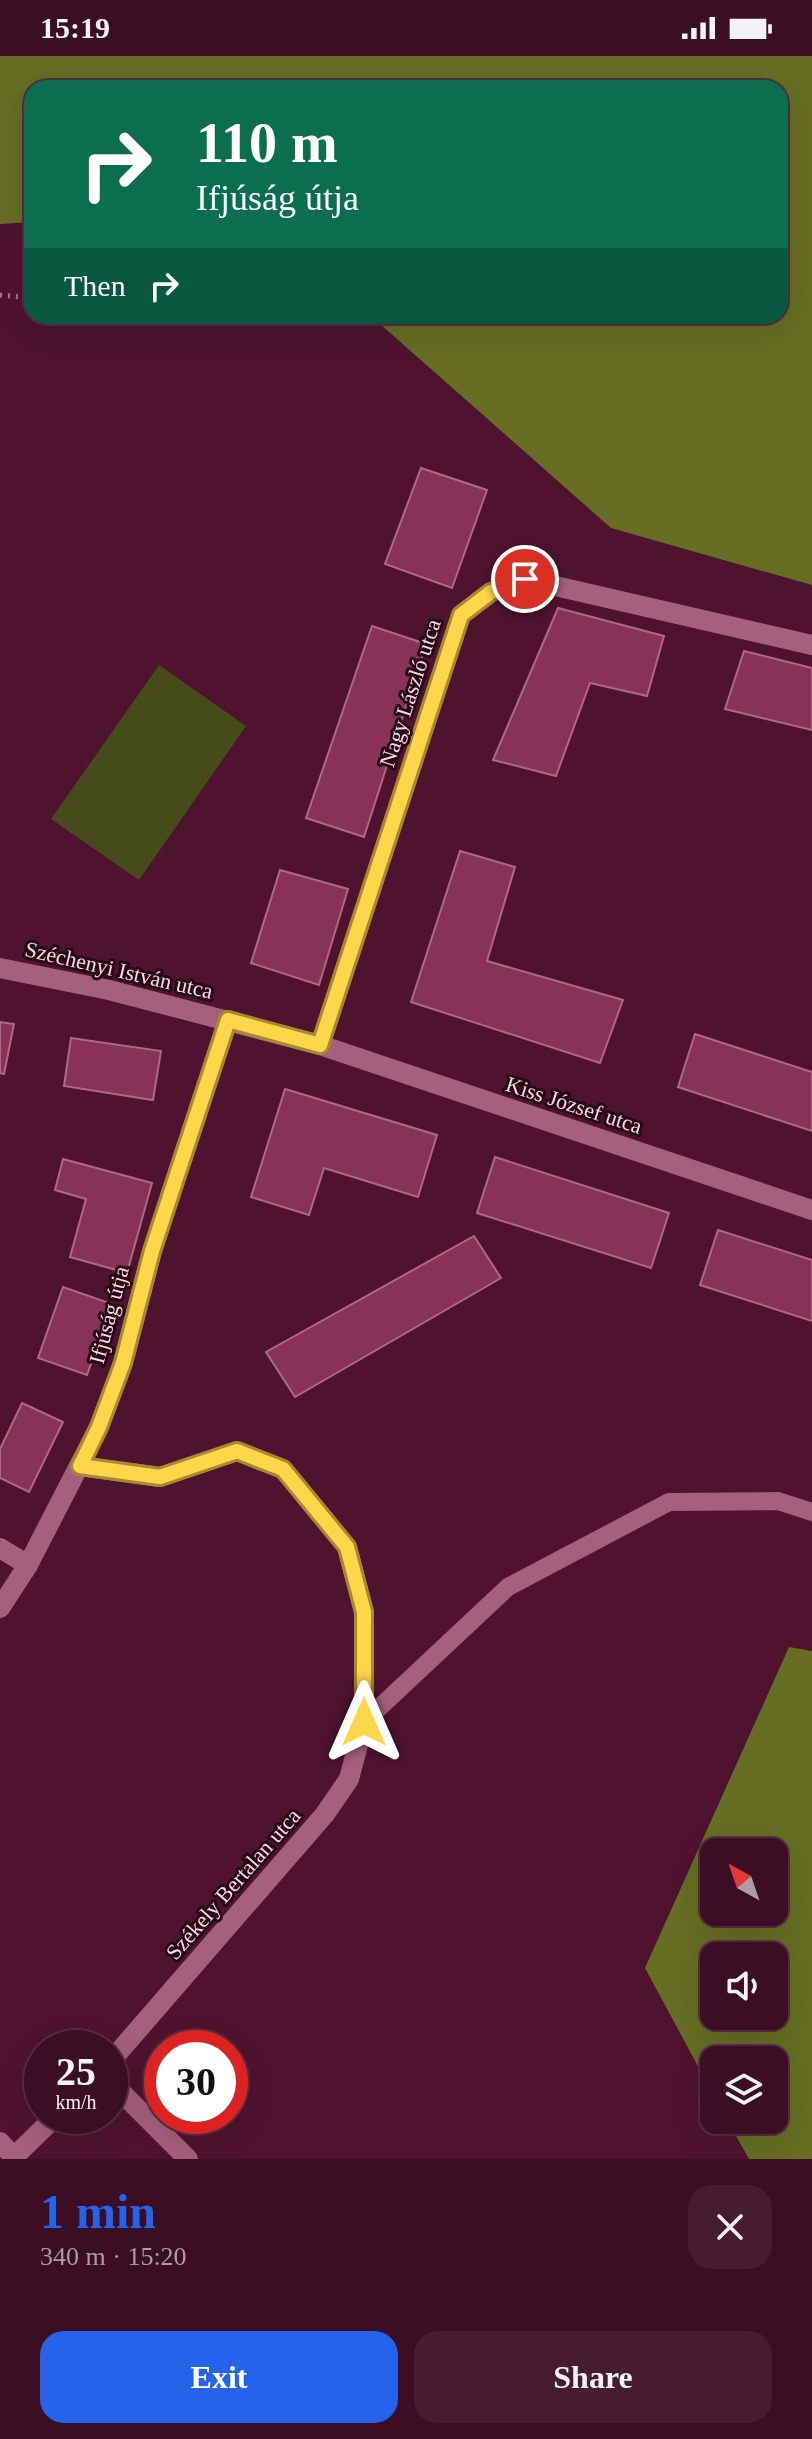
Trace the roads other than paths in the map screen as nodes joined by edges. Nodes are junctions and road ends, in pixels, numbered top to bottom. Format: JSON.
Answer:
{"nodes":[{"id":1,"x":812,"y":645,"type":"edge"},
{"id":2,"x":0,"y":968,"type":"edge"},
{"id":3,"x":228,"y":1020,"type":"junction"},
{"id":4,"x":320,"y":1045,"type":"junction"},
{"id":5,"x":812,"y":1210,"type":"edge"},
{"id":6,"x":80,"y":1466,"type":"junction"},
{"id":7,"x":812,"y":1512,"type":"edge"},
{"id":8,"x":0,"y":1548,"type":"edge"},
{"id":9,"x":28,"y":1565,"type":"junction"},
{"id":10,"x":0,"y":1608,"type":"edge"},
{"id":11,"x":364,"y":1722,"type":"junction"},
{"id":12,"x":128,"y":2041,"type":"edge"},
{"id":13,"x":128,"y":2099,"type":"edge"},
{"id":14,"x":32,"y":2134,"type":"edge"},
{"id":15,"x":9,"y":2152,"type":"edge"},
{"id":16,"x":188,"y":2159,"type":"edge"}],
"edges":[{"from":1,"to":4,"type":"street","name":"Nagy László utca"},
{"from":2,"to":3,"type":"street","name":"Széchenyi István utca"},
{"from":3,"to":4,"type":"street","name":"Széchenyi István utca"},
{"from":3,"to":6,"type":"street","name":"Ifjúság útja"},
{"from":4,"to":5,"type":"street","name":"Kiss József utca"},
{"from":6,"to":9,"type":"street","name":"Ifjúság útja"},
{"from":6,"to":11,"type":"street","name":"Székely Bertalan utca"},
{"from":7,"to":11,"type":"lane"},
{"from":8,"to":9,"type":"street"},
{"from":9,"to":10,"type":"street","name":"Ifjúság útja"},
{"from":11,"to":12,"type":"street","name":"Székely Bertalan utca"},
{"from":13,"to":16,"type":"street"},
{"from":14,"to":15,"type":"street"}]}
